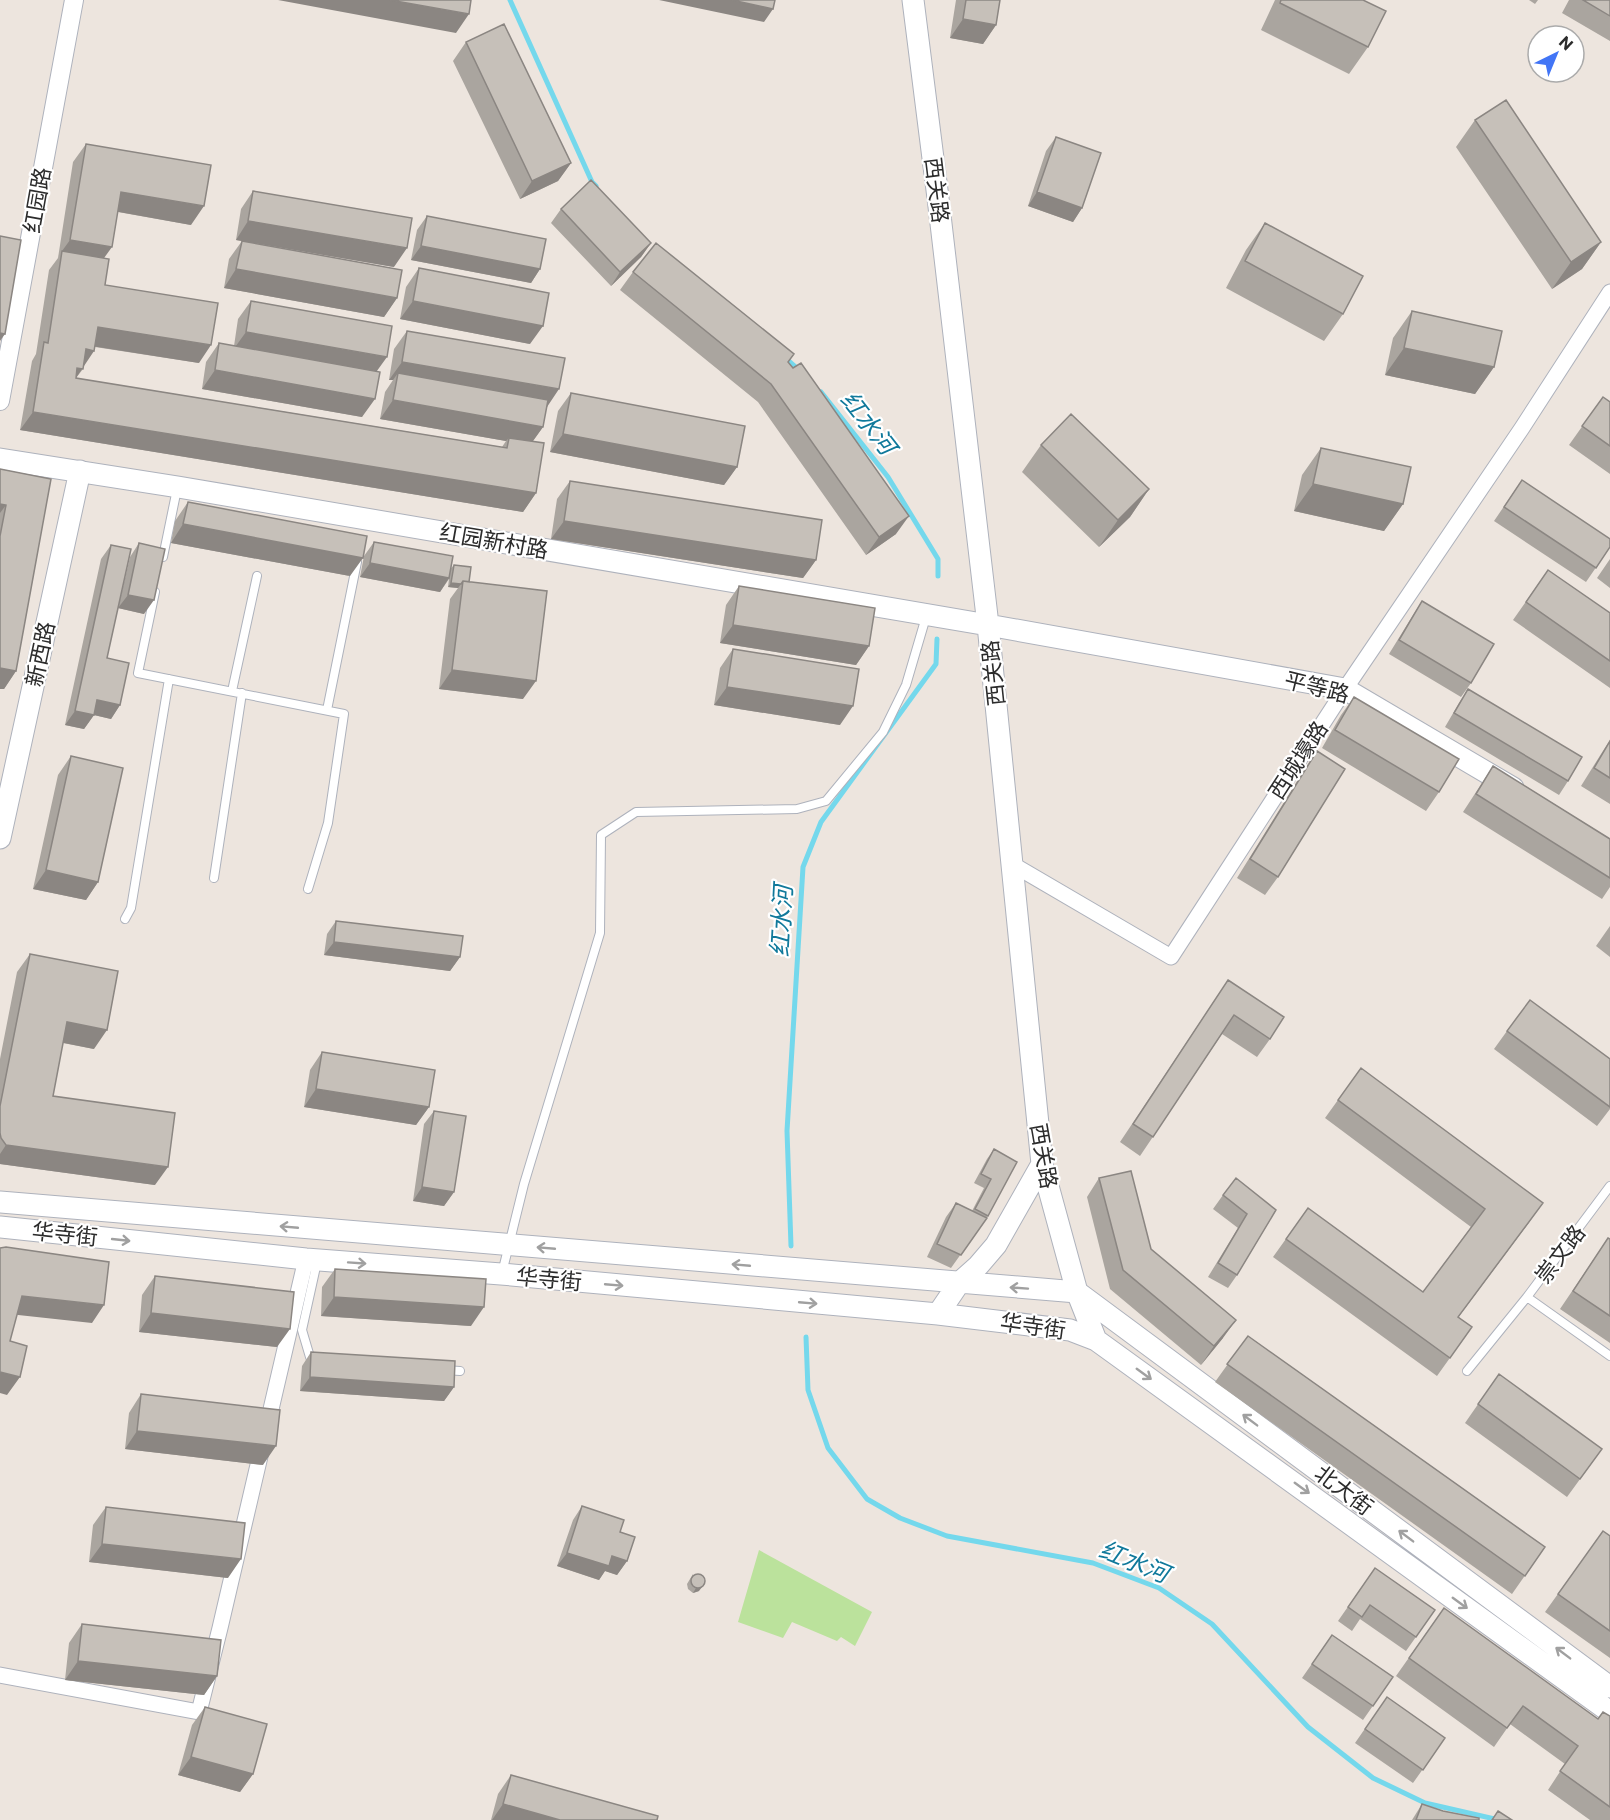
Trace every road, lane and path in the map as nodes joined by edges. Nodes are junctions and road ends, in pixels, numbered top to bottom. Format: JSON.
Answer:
{"nodes":[{"id":1,"x":74,"y":0,"type":"edge"},
{"id":2,"x":913,"y":0,"type":"edge"},
{"id":3,"x":1610,"y":292,"type":"edge"},
{"id":4,"x":0,"y":401,"type":"edge"},
{"id":5,"x":0,"y":459,"type":"edge"},
{"id":6,"x":80,"y":471,"type":"junction"},
{"id":7,"x":178,"y":487,"type":"junction"},
{"id":8,"x":358,"y":553,"type":"edge"},
{"id":9,"x":160,"y":568,"type":"edge"},
{"id":10,"x":257,"y":576,"type":"dead end"},
{"id":11,"x":158,"y":580,"type":"edge"},
{"id":12,"x":927,"y":615,"type":"junction"},
{"id":13,"x":988,"y":626,"type":"junction"},
{"id":14,"x":169,"y":679,"type":"junction"},
{"id":15,"x":1345,"y":688,"type":"junction"},
{"id":16,"x":232,"y":692,"type":"junction"},
{"id":17,"x":242,"y":693,"type":"junction"},
{"id":18,"x":327,"y":710,"type":"junction"},
{"id":19,"x":1528,"y":796,"type":"edge"},
{"id":20,"x":0,"y":838,"type":"edge"},
{"id":21,"x":1012,"y":864,"type":"junction"},
{"id":22,"x":214,"y":878,"type":"dead end"},
{"id":23,"x":308,"y":889,"type":"dead end"},
{"id":24,"x":125,"y":919,"type":"dead end"},
{"id":25,"x":1042,"y":1164,"type":"junction"},
{"id":26,"x":1610,"y":1186,"type":"edge"},
{"id":27,"x":0,"y":1202,"type":"edge"},
{"id":28,"x":0,"y":1227,"type":"edge"},
{"id":29,"x":312,"y":1260,"type":"junction"},
{"id":30,"x":501,"y":1274,"type":"junction"},
{"id":31,"x":959,"y":1283,"type":"junction"},
{"id":32,"x":1077,"y":1292,"type":"junction"},
{"id":33,"x":1527,"y":1298,"type":"junction"},
{"id":34,"x":938,"y":1314,"type":"junction"},
{"id":35,"x":1096,"y":1340,"type":"junction"},
{"id":36,"x":1610,"y":1356,"type":"edge"},
{"id":37,"x":322,"y":1358,"type":"edge"},
{"id":38,"x":437,"y":1369,"type":"edge"},
{"id":39,"x":460,"y":1371,"type":"dead end"},
{"id":40,"x":1467,"y":1371,"type":"dead end"},
{"id":41,"x":0,"y":1675,"type":"edge"},
{"id":42,"x":1610,"y":1687,"type":"edge"},
{"id":43,"x":1610,"y":1712,"type":"edge"}],
"edges":[{"from":1,"to":4,"type":"street","name":"红园路"},
{"from":2,"to":13,"type":"main road","name":"西关路"},
{"from":3,"to":15,"type":"street","name":"西城壕路"},
{"from":5,"to":6,"type":"main road","name":"红园新村路"},
{"from":6,"to":7,"type":"main road","name":"红园新村路"},
{"from":6,"to":20,"type":"main road","name":"新西路"},
{"from":7,"to":9,"type":"lane"},
{"from":7,"to":12,"type":"main road","name":"红园新村路"},
{"from":8,"to":18,"type":"lane"},
{"from":10,"to":16,"type":"lane"},
{"from":11,"to":14,"type":"lane"},
{"from":12,"to":13,"type":"main road","name":"红园新村路"},
{"from":12,"to":30,"type":"lane"},
{"from":13,"to":15,"type":"main road","name":"平等路"},
{"from":13,"to":21,"type":"main road","name":"西关路"},
{"from":14,"to":16,"type":"lane"},
{"from":14,"to":24,"type":"lane"},
{"from":15,"to":19,"type":"main road","name":"平等路"},
{"from":15,"to":21,"type":"street","name":"西城壕路"},
{"from":16,"to":17,"type":"lane"},
{"from":17,"to":18,"type":"lane"},
{"from":17,"to":22,"type":"lane"},
{"from":18,"to":23,"type":"lane"},
{"from":21,"to":25,"type":"main road","name":"西关路"},
{"from":25,"to":31,"type":"main road"},
{"from":25,"to":32,"type":"main road","name":"西关路"},
{"from":26,"to":33,"type":"lane","name":"崇文路"},
{"from":31,"to":27,"type":"main road","name":"华寺街","one_way":true},
{"from":28,"to":29,"type":"main road","name":"华寺街","one_way":true},
{"from":29,"to":30,"type":"main road","name":"华寺街","one_way":true},
{"from":29,"to":37,"type":"lane"},
{"from":29,"to":41,"type":"street"},
{"from":30,"to":34,"type":"main road","name":"华寺街","one_way":true},
{"from":32,"to":31,"type":"main road","name":"华寺街","one_way":true},
{"from":31,"to":34,"type":"main road"},
{"from":32,"to":35,"type":"main road","name":"西关路"},
{"from":42,"to":32,"type":"main road","name":"北大街","one_way":true},
{"from":33,"to":36,"type":"lane","name":"崇文路"},
{"from":33,"to":40,"type":"lane"},
{"from":34,"to":35,"type":"main road","name":"华寺街"},
{"from":35,"to":43,"type":"main road","name":"北大街","one_way":true},
{"from":38,"to":39,"type":"lane"}]}
